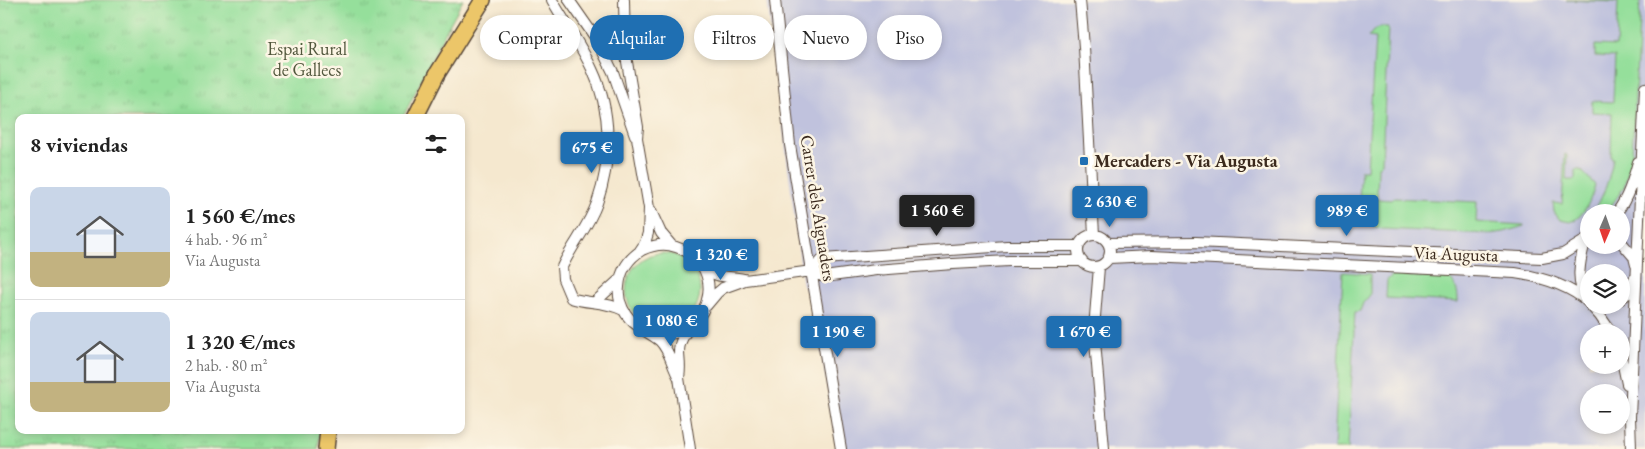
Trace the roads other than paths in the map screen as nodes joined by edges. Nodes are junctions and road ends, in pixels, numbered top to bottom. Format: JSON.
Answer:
{"nodes":[{"id":1,"x":483,"y":0,"type":"edge"},
{"id":2,"x":552,"y":0,"type":"edge"},
{"id":3,"x":569,"y":0,"type":"edge"},
{"id":4,"x":624,"y":0,"type":"edge"},
{"id":5,"x":775,"y":0,"type":"edge"},
{"id":6,"x":1080,"y":0,"type":"edge"},
{"id":7,"x":1645,"y":88,"type":"edge"},
{"id":8,"x":417,"y":114,"type":"edge"},
{"id":9,"x":637,"y":138,"type":"junction"},
{"id":10,"x":1643,"y":144,"type":"junction"},
{"id":11,"x":1623,"y":204,"type":"edge"},
{"id":12,"x":650,"y":208,"type":"junction"},
{"id":13,"x":1094,"y":235,"type":"junction"},
{"id":14,"x":1108,"y":243,"type":"junction"},
{"id":15,"x":1580,"y":244,"type":"edge"},
{"id":16,"x":672,"y":246,"type":"junction"},
{"id":17,"x":1079,"y":246,"type":"junction"},
{"id":18,"x":639,"y":252,"type":"junction"},
{"id":19,"x":1630,"y":252,"type":"edge"},
{"id":20,"x":1109,"y":258,"type":"junction"},
{"id":21,"x":699,"y":261,"type":"junction"},
{"id":22,"x":1082,"y":261,"type":"junction"},
{"id":23,"x":1098,"y":267,"type":"junction"},
{"id":24,"x":1580,"y":267,"type":"edge"},
{"id":25,"x":1638,"y":269,"type":"junction"},
{"id":26,"x":812,"y":271,"type":"junction"},
{"id":27,"x":619,"y":280,"type":"junction"},
{"id":28,"x":745,"y":280,"type":"junction"},
{"id":29,"x":1580,"y":280,"type":"edge"},
{"id":30,"x":1630,"y":288,"type":"edge"},
{"id":31,"x":1580,"y":297,"type":"edge"},
{"id":32,"x":595,"y":302,"type":"junction"},
{"id":33,"x":706,"y":306,"type":"junction"},
{"id":34,"x":623,"y":310,"type":"junction"},
{"id":35,"x":690,"y":327,"type":"junction"},
{"id":36,"x":648,"y":332,"type":"junction"},
{"id":37,"x":679,"y":378,"type":"junction"},
{"id":38,"x":1630,"y":417,"type":"joint"},
{"id":39,"x":328,"y":434,"type":"edge"},
{"id":40,"x":326,"y":449,"type":"edge"},
{"id":41,"x":690,"y":449,"type":"edge"},
{"id":42,"x":841,"y":449,"type":"edge"},
{"id":43,"x":1104,"y":449,"type":"edge"},
{"id":44,"x":1631,"y":449,"type":"edge"}],
"edges":[{"from":1,"to":8,"type":"highway"},
{"from":2,"to":32,"type":"street"},
{"from":3,"to":9,"type":"street"},
{"from":4,"to":9,"type":"street"},
{"from":5,"to":26,"type":"street","name":"Carrer dels Aiguaders"},
{"from":6,"to":13,"type":"street"},
{"from":7,"to":10,"type":"street"},
{"from":9,"to":12,"type":"street"},
{"from":10,"to":11,"type":"street"},
{"from":10,"to":25,"type":"street"},
{"from":12,"to":16,"type":"street"},
{"from":12,"to":18,"type":"street"},
{"from":13,"to":14,"type":"street"},
{"from":13,"to":17,"type":"street"},
{"from":14,"to":15,"type":"street","name":"Via Augusta"},
{"from":14,"to":20,"type":"street"},
{"from":16,"to":18,"type":"street"},
{"from":16,"to":21,"type":"street"},
{"from":17,"to":22,"type":"street"},
{"from":17,"to":26,"type":"street"},
{"from":18,"to":27,"type":"street"},
{"from":19,"to":25,"type":"street"},
{"from":20,"to":23,"type":"street"},
{"from":20,"to":31,"type":"street","name":"Via Augusta"},
{"from":21,"to":28,"type":"street"},
{"from":21,"to":33,"type":"street"},
{"from":22,"to":23,"type":"street"},
{"from":22,"to":26,"type":"street"},
{"from":23,"to":43,"type":"street"},
{"from":24,"to":29,"type":"street","name":"Via Augusta"},
{"from":25,"to":30,"type":"street"},
{"from":25,"to":38,"type":"street"},
{"from":26,"to":28,"type":"street"},
{"from":26,"to":42,"type":"street","name":"Carrer dels Aiguaders"},
{"from":27,"to":32,"type":"street"},
{"from":27,"to":34,"type":"street"},
{"from":28,"to":33,"type":"street"},
{"from":32,"to":34,"type":"street"},
{"from":33,"to":35,"type":"street"},
{"from":34,"to":36,"type":"street"},
{"from":35,"to":36,"type":"street"},
{"from":35,"to":37,"type":"street"},
{"from":36,"to":37,"type":"street"},
{"from":37,"to":41,"type":"street"},
{"from":38,"to":44,"type":"street"},
{"from":39,"to":40,"type":"highway"}]}
